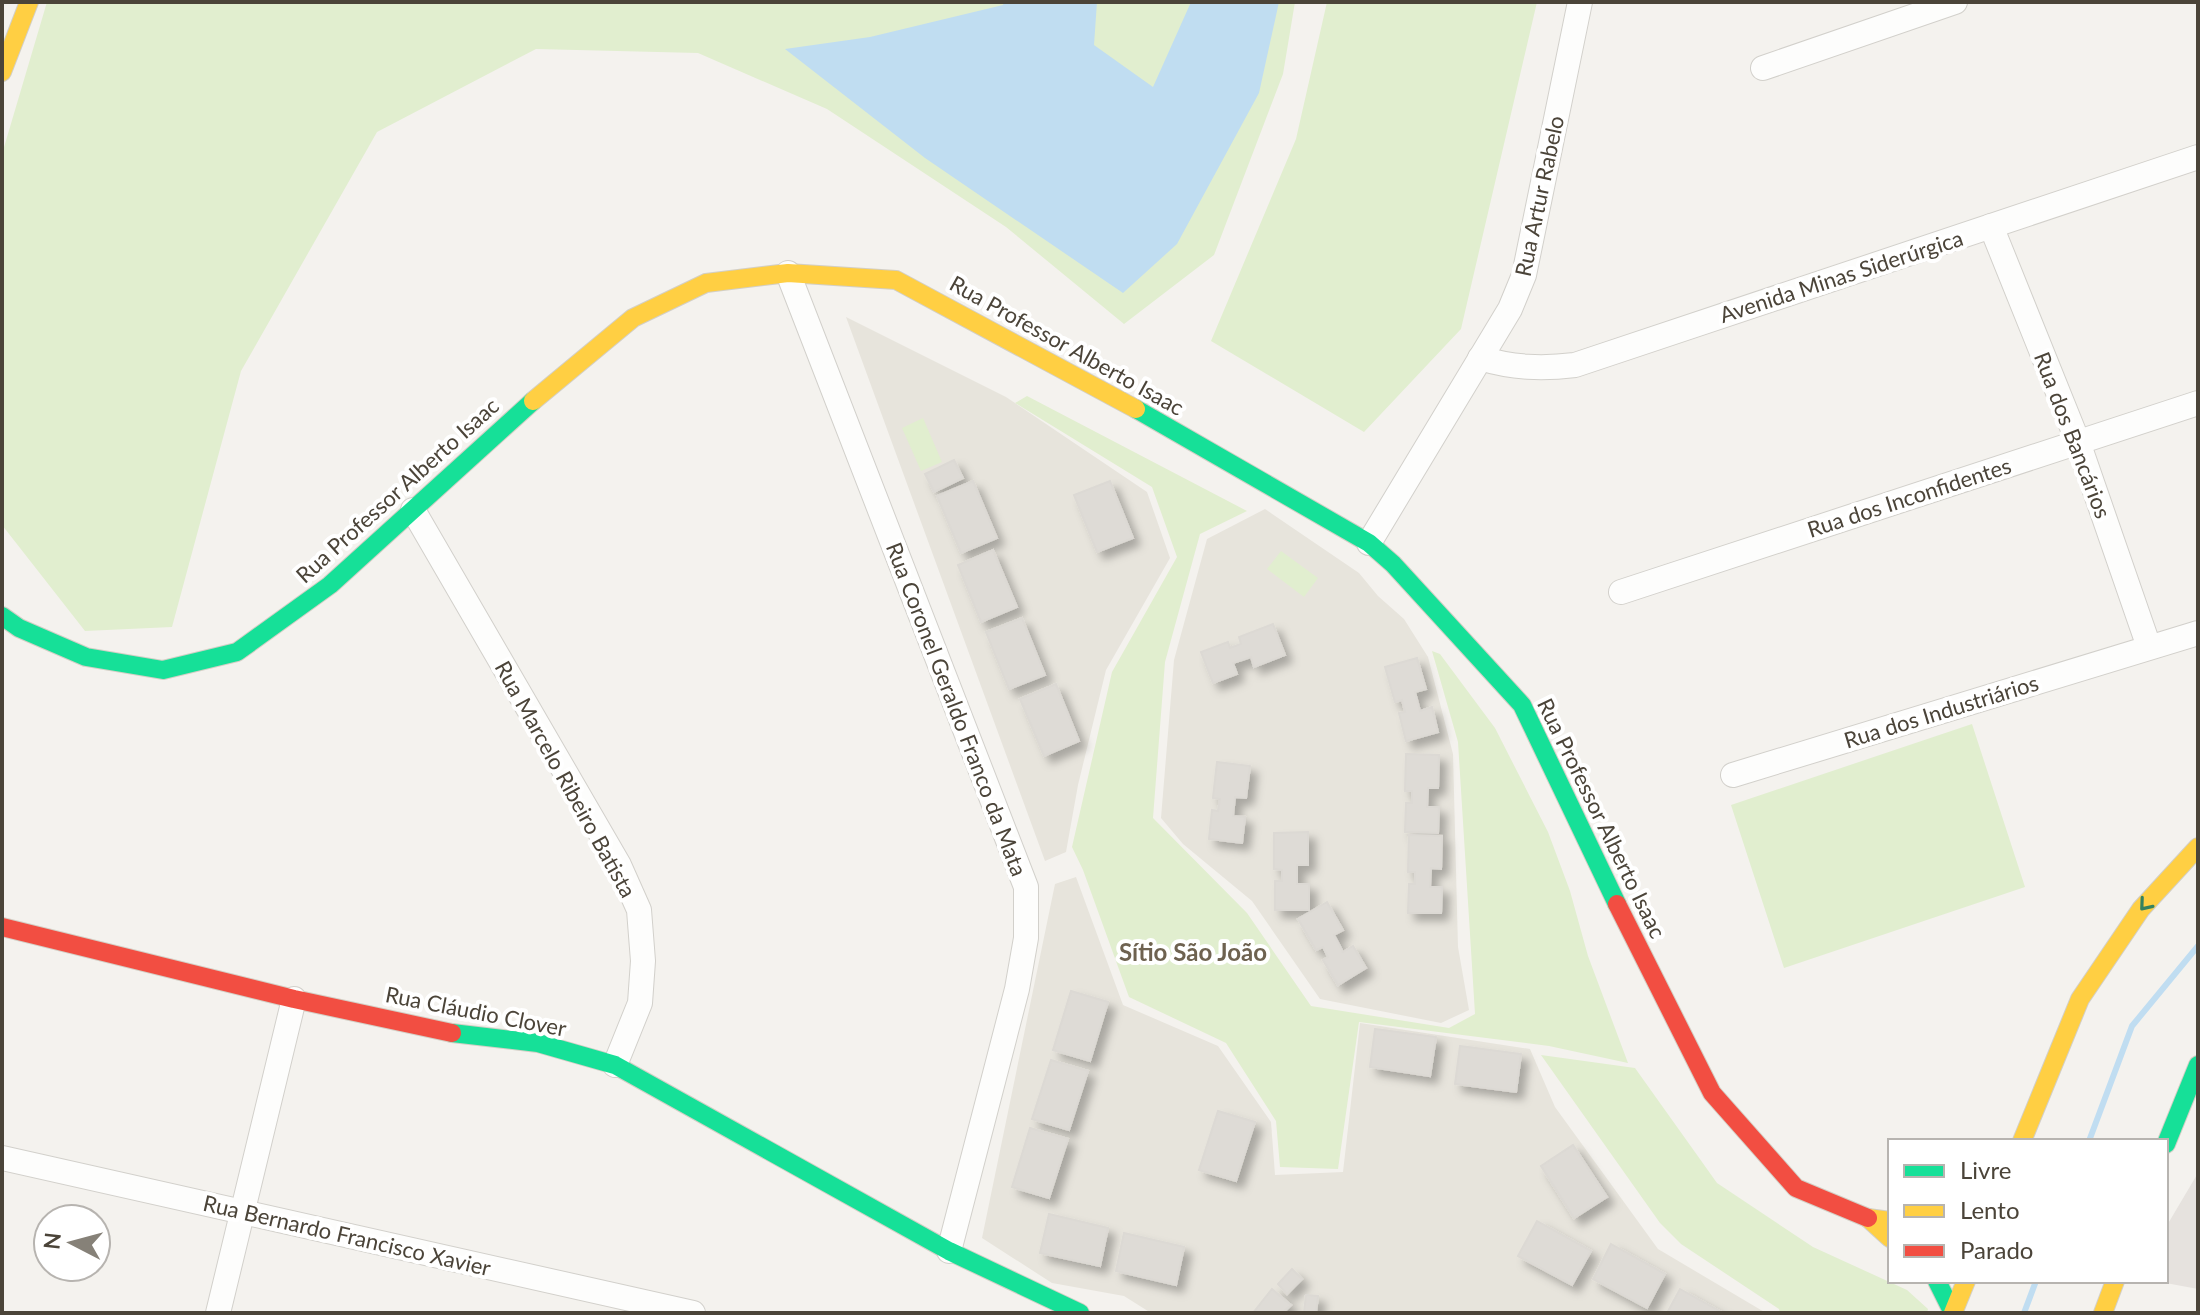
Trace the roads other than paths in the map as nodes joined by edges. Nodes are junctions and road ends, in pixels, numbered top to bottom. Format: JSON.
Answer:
{"nodes":[{"id":1,"x":29,"y":2,"type":"edge"},
{"id":2,"x":1580,"y":2,"type":"edge"},
{"id":3,"x":1955,"y":2,"type":"edge"},
{"id":4,"x":1763,"y":68,"type":"dead end"},
{"id":5,"x":2,"y":72,"type":"edge"},
{"id":6,"x":2198,"y":157,"type":"edge"},
{"id":7,"x":1991,"y":226,"type":"junction"},
{"id":8,"x":788,"y":273,"type":"junction"},
{"id":9,"x":1480,"y":358,"type":"junction"},
{"id":10,"x":2198,"y":403,"type":"edge"},
{"id":11,"x":2078,"y":442,"type":"junction"},
{"id":12,"x":413,"y":510,"type":"junction"},
{"id":13,"x":1369,"y":543,"type":"junction"},
{"id":14,"x":1621,"y":592,"type":"dead end"},
{"id":15,"x":2,"y":616,"type":"edge"},
{"id":16,"x":2198,"y":633,"type":"edge"},
{"id":17,"x":2149,"y":647,"type":"junction"},
{"id":18,"x":1733,"y":775,"type":"dead end"},
{"id":19,"x":2198,"y":847,"type":"edge"},
{"id":20,"x":2,"y":927,"type":"edge"},
{"id":21,"x":294,"y":999,"type":"junction"},
{"id":22,"x":615,"y":1065,"type":"junction"},
{"id":23,"x":2198,"y":1065,"type":"edge"},
{"id":24,"x":2023,"y":1139,"type":"edge"},
{"id":25,"x":2168,"y":1139,"type":"edge"},
{"id":26,"x":2,"y":1158,"type":"edge"},
{"id":27,"x":243,"y":1212,"type":"junction"},
{"id":28,"x":1868,"y":1218,"type":"junction"},
{"id":29,"x":1888,"y":1221,"type":"edge"},
{"id":30,"x":1888,"y":1236,"type":"edge"},
{"id":31,"x":949,"y":1251,"type":"junction"},
{"id":32,"x":1938,"y":1283,"type":"edge"},
{"id":33,"x":1965,"y":1283,"type":"edge"},
{"id":34,"x":2114,"y":1283,"type":"edge"},
{"id":35,"x":218,"y":1313,"type":"edge"},
{"id":36,"x":693,"y":1313,"type":"edge"},
{"id":37,"x":1080,"y":1313,"type":"edge"},
{"id":38,"x":1953,"y":1313,"type":"edge"},
{"id":39,"x":2103,"y":1313,"type":"edge"}],
"edges":[{"from":1,"to":5,"type":"main road"},
{"from":2,"to":9,"type":"street","name":"Rua Artur Rabelo"},
{"from":3,"to":4,"type":"street"},
{"from":6,"to":7,"type":"street","name":"Avenida Minas Siderúrgica"},
{"from":7,"to":9,"type":"street","name":"Avenida Minas Siderúrgica"},
{"from":7,"to":11,"type":"street","name":"Rua dos Bancários"},
{"from":8,"to":12,"type":"main road","name":"Rua Professor Alberto Isaac"},
{"from":8,"to":13,"type":"main road","name":"Rua Professor Alberto Isaac"},
{"from":8,"to":31,"type":"street","name":"Rua Coronel Geraldo Franco da Mata"},
{"from":9,"to":13,"type":"street","name":"Rua Artur Rabelo"},
{"from":10,"to":11,"type":"street","name":"Rua dos Inconfidentes"},
{"from":11,"to":14,"type":"street","name":"Rua dos Inconfidentes"},
{"from":11,"to":17,"type":"street","name":"Rua dos Bancários"},
{"from":12,"to":15,"type":"main road","name":"Rua Professor Alberto Isaac"},
{"from":12,"to":22,"type":"street","name":"Rua Marcelo Ribeiro Batista"},
{"from":13,"to":28,"type":"main road","name":"Rua Professor Alberto Isaac"},
{"from":16,"to":17,"type":"street","name":"Rua dos Industriários"},
{"from":17,"to":18,"type":"street","name":"Rua dos Industriários"},
{"from":19,"to":24,"type":"main road","one_way":true},
{"from":20,"to":21,"type":"main road","name":"Rua Cláudio Clover"},
{"from":21,"to":22,"type":"main road","name":"Rua Cláudio Clover"},
{"from":21,"to":27,"type":"street"},
{"from":22,"to":31,"type":"main road","name":"Rua Cláudio Clover"},
{"from":23,"to":25,"type":"main road"},
{"from":26,"to":27,"type":"street","name":"Rua Bernardo Francisco Xavier"},
{"from":27,"to":35,"type":"street"},
{"from":27,"to":36,"type":"street","name":"Rua Bernardo Francisco Xavier"},
{"from":28,"to":29,"type":"main road"},
{"from":28,"to":30,"type":"main road"},
{"from":31,"to":37,"type":"main road","name":"Rua Cláudio Clover"},
{"from":32,"to":38,"type":"main road"},
{"from":33,"to":38,"type":"main road"},
{"from":34,"to":39,"type":"main road"}]}
